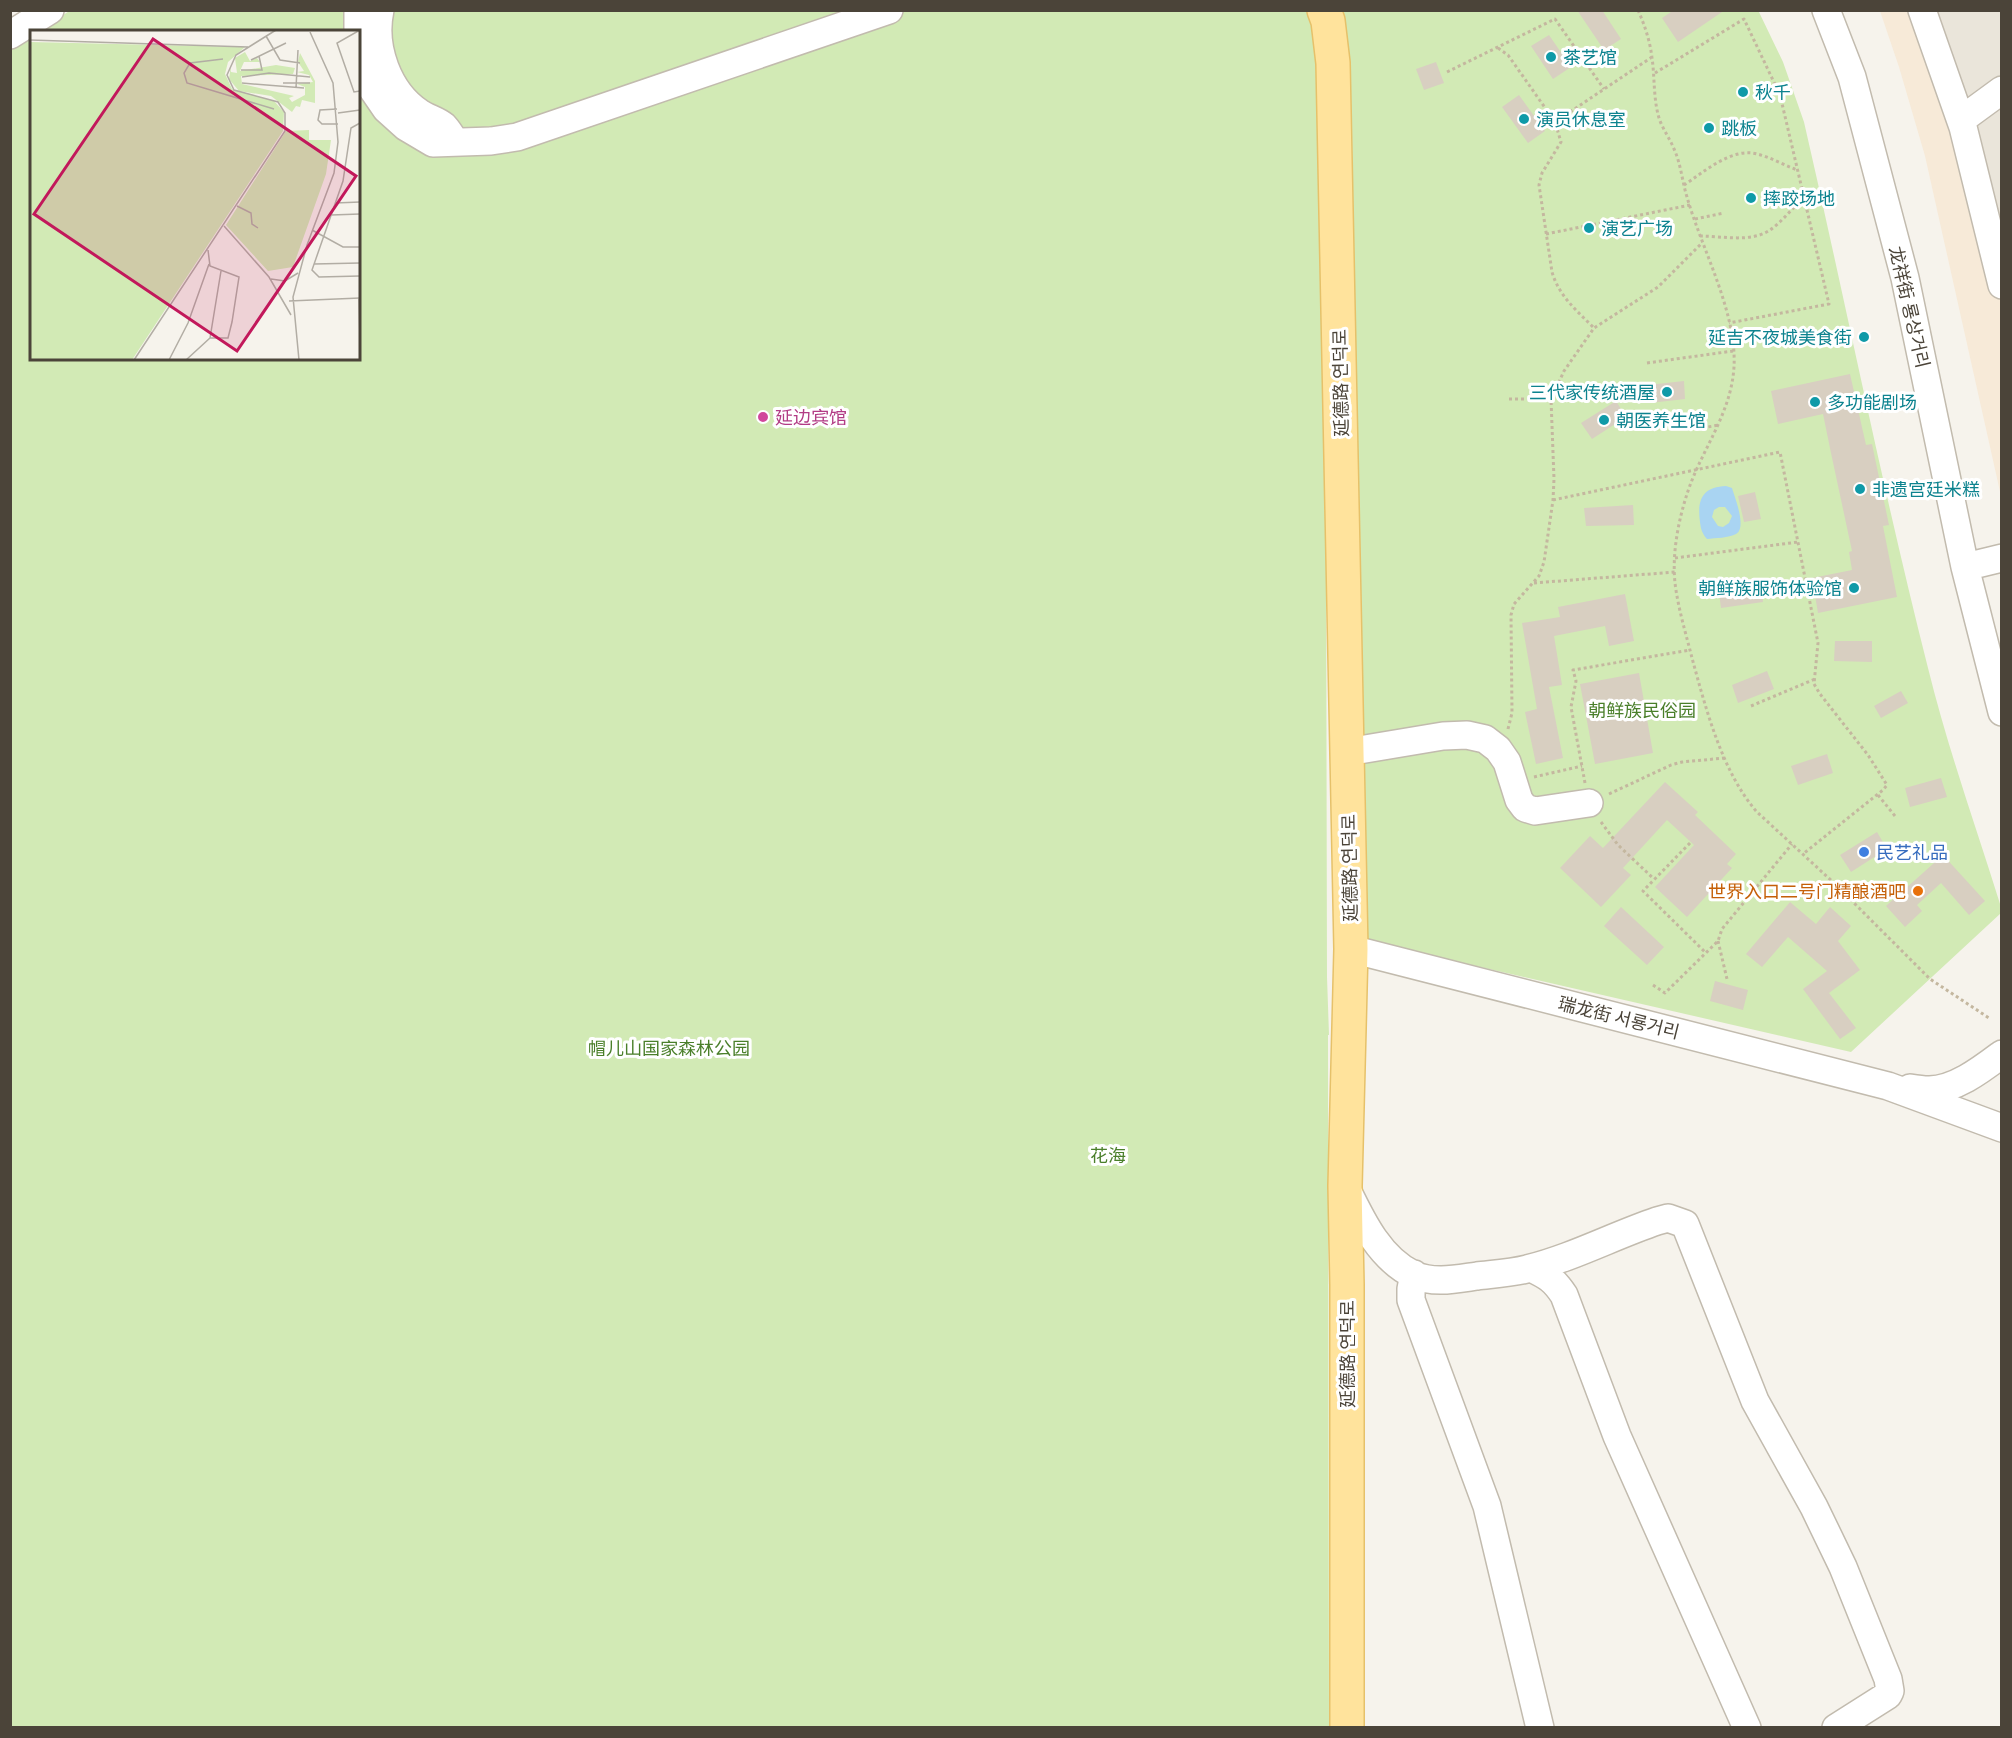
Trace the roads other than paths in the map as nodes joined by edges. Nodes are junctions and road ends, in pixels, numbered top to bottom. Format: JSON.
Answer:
{"nodes":[{"id":1,"x":50,"y":10,"type":"edge"},
{"id":2,"x":358,"y":10,"type":"edge"},
{"id":3,"x":380,"y":10,"type":"edge"},
{"id":4,"x":889,"y":10,"type":"edge"},
{"id":5,"x":1324,"y":10,"type":"edge"},
{"id":6,"x":1826,"y":10,"type":"edge"},
{"id":7,"x":1922,"y":10,"type":"edge"},
{"id":8,"x":357,"y":30,"type":"edge"},
{"id":9,"x":10,"y":36,"type":"edge"},
{"id":10,"x":360,"y":52,"type":"edge"},
{"id":11,"x":2001,"y":90,"type":"edge"},
{"id":12,"x":1961,"y":120,"type":"junction"},
{"id":13,"x":455,"y":141,"type":"junction"},
{"id":14,"x":2001,"y":283,"type":"edge"},
{"id":15,"x":2001,"y":558,"type":"edge"},
{"id":16,"x":1965,"y":567,"type":"junction"},
{"id":17,"x":2001,"y":712,"type":"edge"},
{"id":18,"x":1347,"y":752,"type":"junction"},
{"id":19,"x":1589,"y":803,"type":"road end"},
{"id":20,"x":1351,"y":949,"type":"junction"},
{"id":21,"x":2001,"y":1054,"type":"edge"},
{"id":22,"x":1888,"y":1086,"type":"junction"},
{"id":23,"x":2001,"y":1128,"type":"edge"},
{"id":24,"x":1345,"y":1186,"type":"junction"},
{"id":25,"x":1531,"y":1268,"type":"junction"},
{"id":26,"x":1414,"y":1275,"type":"junction"},
{"id":27,"x":1347,"y":1728,"type":"edge"},
{"id":28,"x":1540,"y":1728,"type":"edge"},
{"id":29,"x":1747,"y":1728,"type":"edge"},
{"id":30,"x":1836,"y":1728,"type":"edge"}],
"edges":[{"from":1,"to":9,"type":"street"},
{"from":2,"to":8,"type":"street"},
{"from":3,"to":13,"type":"street"},
{"from":4,"to":13,"type":"street"},
{"from":5,"to":18,"type":"main road","name":"延德路 연덕로"},
{"from":6,"to":16,"type":"street","name":"龙祥街 룡상거리"},
{"from":7,"to":12,"type":"street"},
{"from":10,"to":13,"type":"street"},
{"from":11,"to":12,"type":"street"},
{"from":12,"to":14,"type":"street"},
{"from":15,"to":16,"type":"street"},
{"from":16,"to":17,"type":"street","name":"龙祥街 룡상거리"},
{"from":18,"to":19,"type":"street"},
{"from":18,"to":20,"type":"main road","name":"延德路 연덕로"},
{"from":20,"to":22,"type":"street","name":"瑞龙街 서룡거리"},
{"from":20,"to":24,"type":"main road","name":"延德路 연덕로"},
{"from":21,"to":22,"type":"street","name":"瑞龙街 서룡거리"},
{"from":22,"to":23,"type":"street","name":"瑞龙街 서룡거리"},
{"from":24,"to":26,"type":"street"},
{"from":24,"to":27,"type":"main road","name":"延德路 연덕로"},
{"from":25,"to":26,"type":"street"},
{"from":25,"to":29,"type":"street"},
{"from":25,"to":30,"type":"street"},
{"from":26,"to":28,"type":"street"}]}
